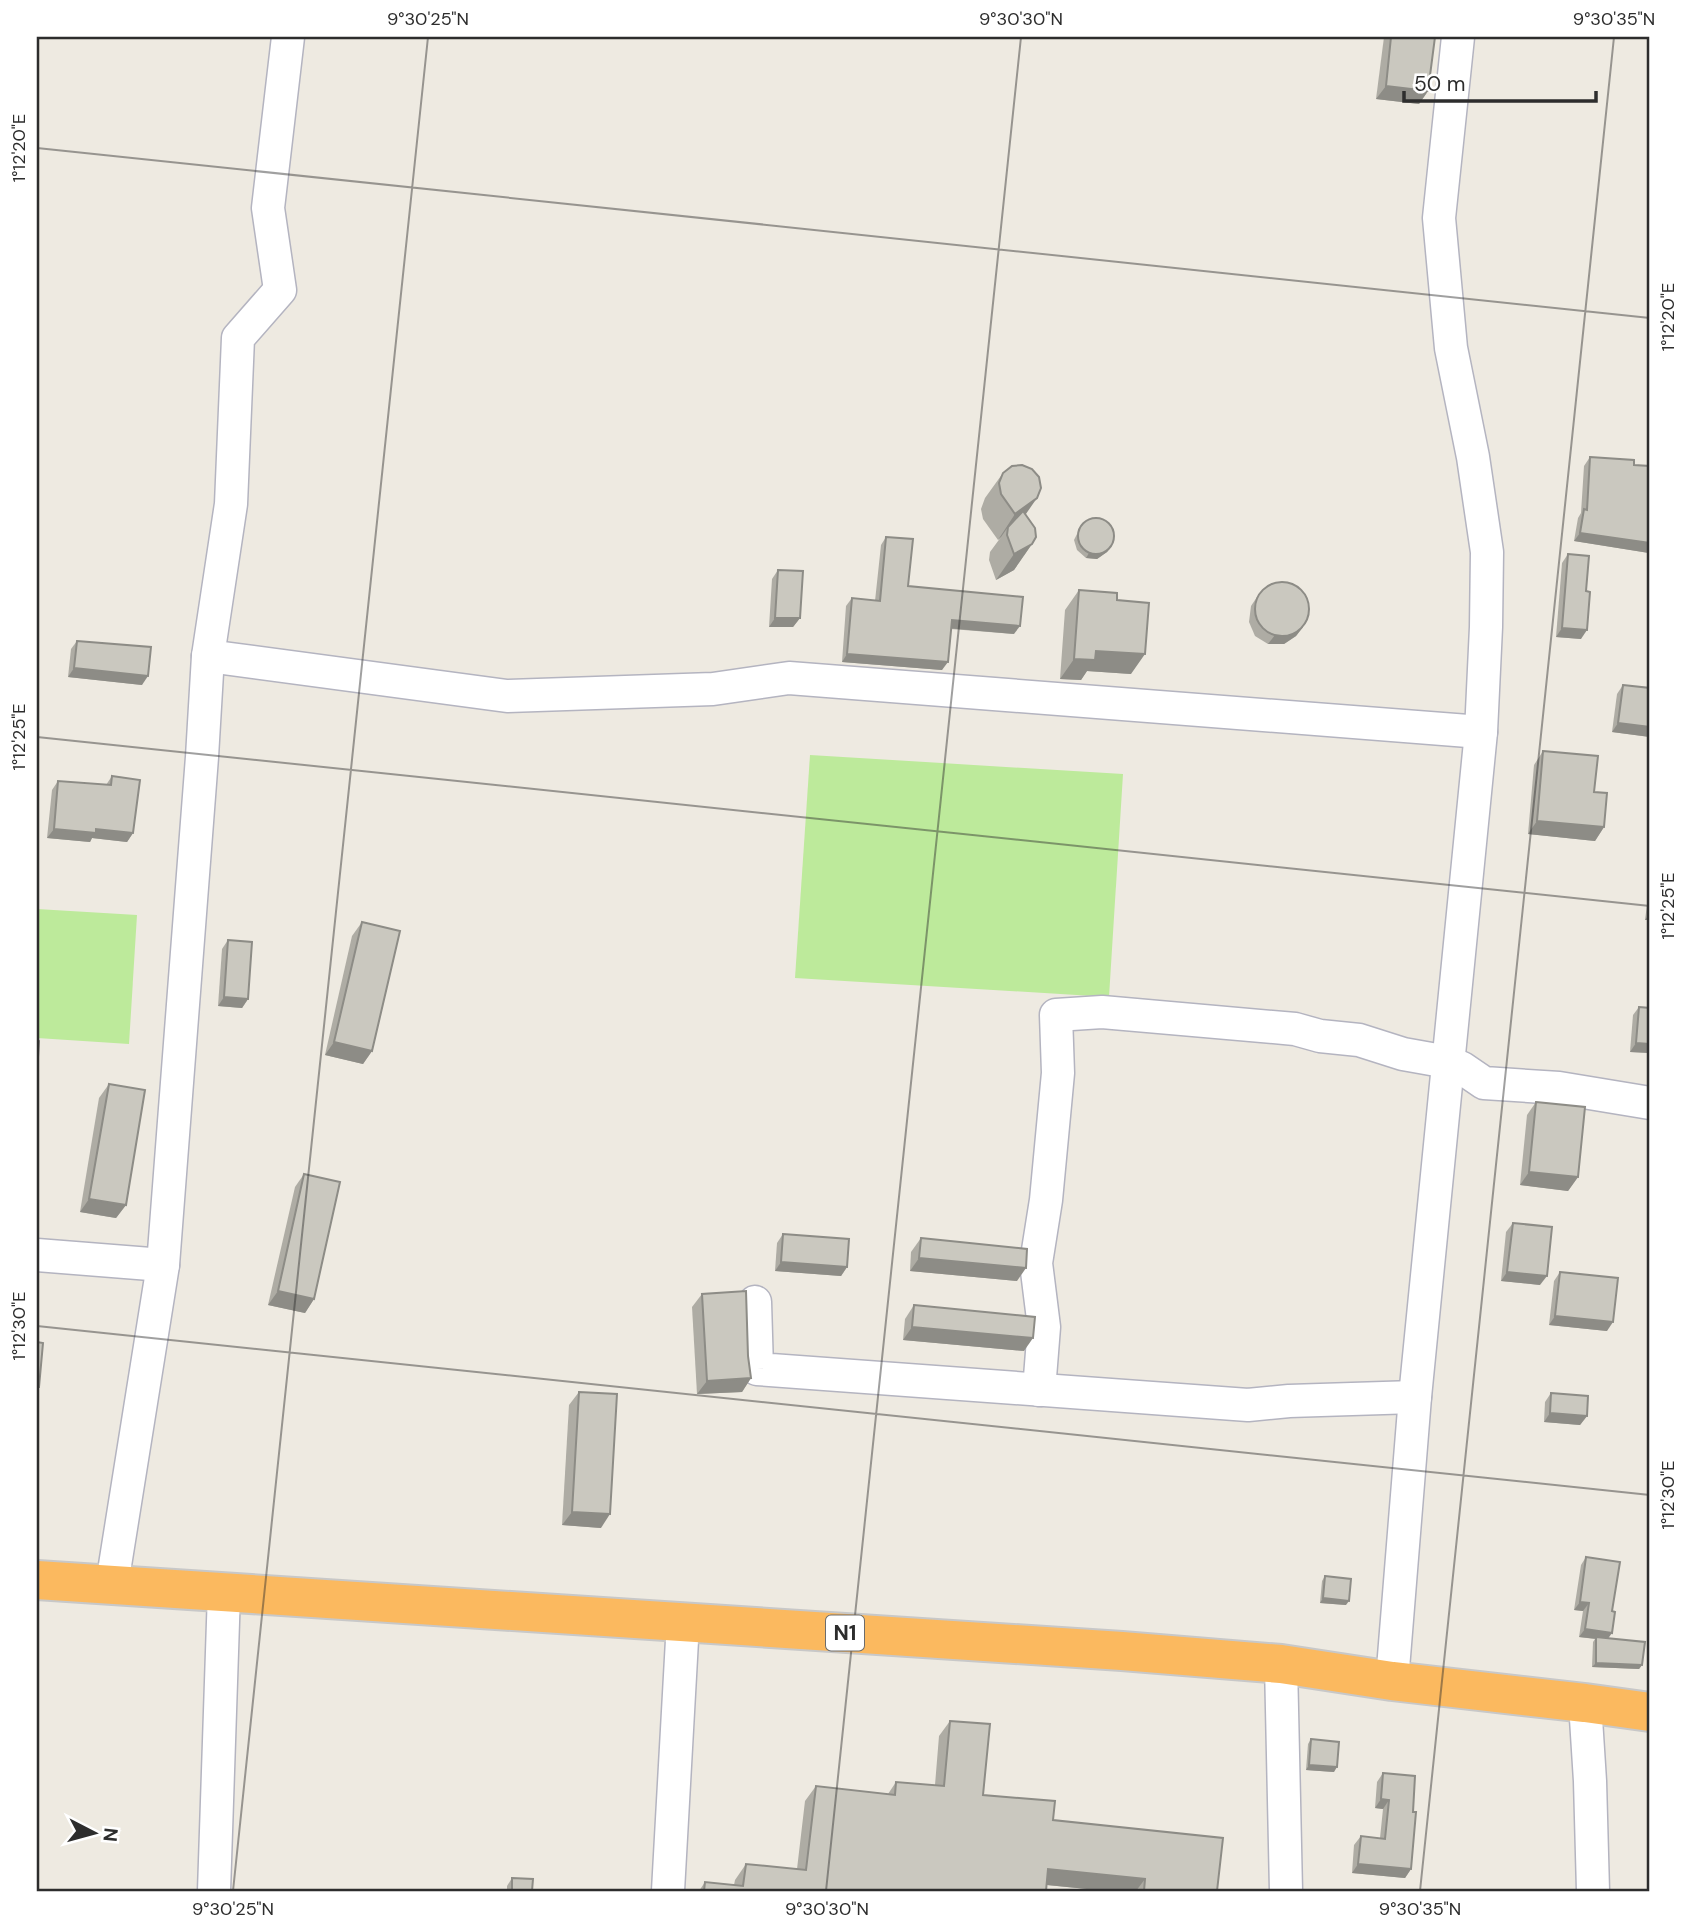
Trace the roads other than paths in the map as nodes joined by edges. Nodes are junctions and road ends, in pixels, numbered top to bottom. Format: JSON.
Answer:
{"nodes":[{"id":1,"x":288,"y":37,"type":"edge"},
{"id":2,"x":1458,"y":37,"type":"edge"},
{"id":3,"x":208,"y":656,"type":"junction"},
{"id":4,"x":1481,"y":732,"type":"junction"},
{"id":5,"x":1448,"y":1062,"type":"junction"},
{"id":6,"x":1650,"y":1103,"type":"edge"},
{"id":7,"x":37,"y":1255,"type":"edge"},
{"id":8,"x":163,"y":1265,"type":"junction"},
{"id":9,"x":755,"y":1302,"type":"dead end"},
{"id":10,"x":1039,"y":1390,"type":"junction"},
{"id":11,"x":1415,"y":1397,"type":"junction"},
{"id":12,"x":37,"y":1580,"type":"edge"},
{"id":13,"x":112,"y":1584,"type":"junction"},
{"id":14,"x":224,"y":1592,"type":"junction"},
{"id":15,"x":683,"y":1622,"type":"junction"},
{"id":16,"x":1281,"y":1664,"type":"junction"},
{"id":17,"x":1392,"y":1681,"type":"junction"},
{"id":18,"x":1585,"y":1703,"type":"junction"},
{"id":19,"x":1650,"y":1712,"type":"edge"},
{"id":20,"x":214,"y":1891,"type":"edge"},
{"id":21,"x":667,"y":1891,"type":"edge"},
{"id":22,"x":1286,"y":1891,"type":"edge"},
{"id":23,"x":1593,"y":1891,"type":"edge"}],
"edges":[{"from":1,"to":3,"type":"street"},
{"from":2,"to":4,"type":"street"},
{"from":3,"to":4,"type":"street"},
{"from":3,"to":8,"type":"street"},
{"from":4,"to":5,"type":"street"},
{"from":5,"to":6,"type":"street"},
{"from":5,"to":10,"type":"street"},
{"from":5,"to":11,"type":"street"},
{"from":7,"to":8,"type":"street"},
{"from":8,"to":13,"type":"street"},
{"from":9,"to":10,"type":"street"},
{"from":10,"to":11,"type":"street"},
{"from":11,"to":17,"type":"street"},
{"from":12,"to":13,"type":"highway","number":"N1"},
{"from":13,"to":14,"type":"highway","number":"N1"},
{"from":14,"to":15,"type":"highway","number":"N1"},
{"from":14,"to":20,"type":"street"},
{"from":15,"to":16,"type":"highway","number":"N1"},
{"from":15,"to":21,"type":"street"},
{"from":16,"to":17,"type":"highway","number":"N1"},
{"from":16,"to":22,"type":"street"},
{"from":17,"to":18,"type":"highway","number":"N1"},
{"from":18,"to":19,"type":"highway","number":"N1"},
{"from":18,"to":23,"type":"street"}]}
